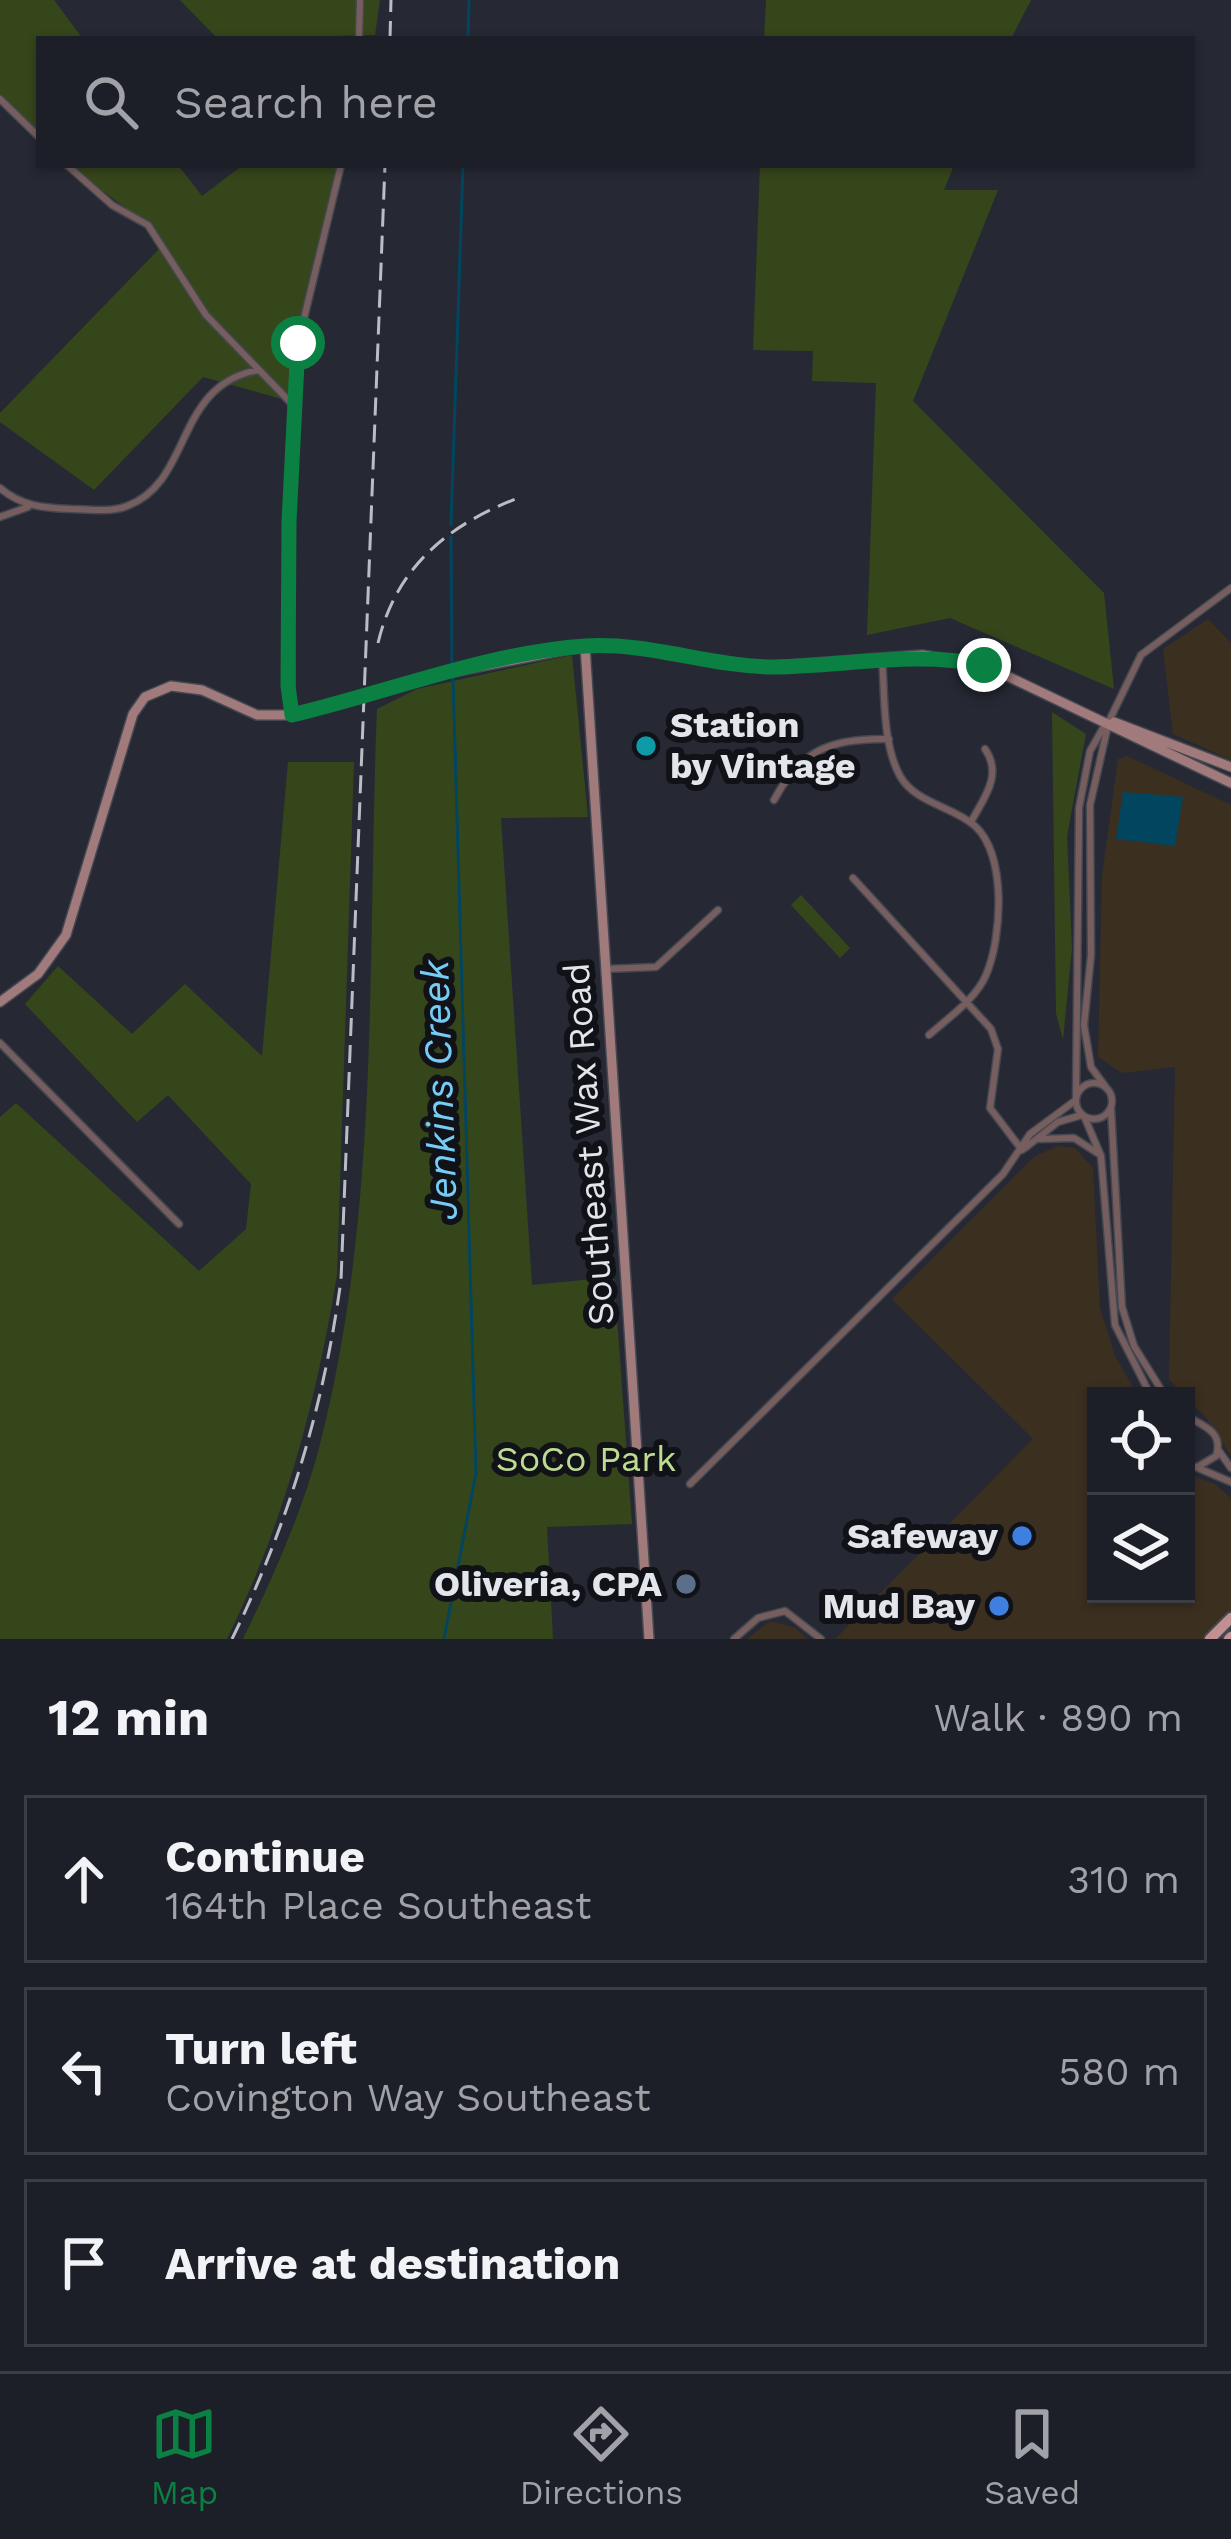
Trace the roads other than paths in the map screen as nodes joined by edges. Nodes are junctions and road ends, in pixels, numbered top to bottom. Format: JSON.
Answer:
{"nodes":[{"id":1,"x":360,"y":0,"type":"edge"},
{"id":2,"x":359,"y":36,"type":"edge"},
{"id":3,"x":0,"y":99,"type":"edge"},
{"id":4,"x":36,"y":134,"type":"edge"},
{"id":5,"x":70,"y":168,"type":"edge"},
{"id":6,"x":340,"y":168,"type":"edge"},
{"id":7,"x":259,"y":370,"type":"junction"},
{"id":8,"x":294,"y":406,"type":"junction"},
{"id":9,"x":0,"y":488,"type":"edge"},
{"id":10,"x":32,"y":506,"type":"junction"},
{"id":11,"x":0,"y":517,"type":"edge"},
{"id":12,"x":1231,"y":588,"type":"edge"},
{"id":13,"x":585,"y":646,"type":"junction"},
{"id":14,"x":882,"y":658,"type":"junction"},
{"id":15,"x":292,"y":715,"type":"junction"},
{"id":16,"x":1109,"y":721,"type":"junction"},
{"id":17,"x":890,"y":739,"type":"junction"},
{"id":18,"x":986,"y":748,"type":"dead end"},
{"id":19,"x":1231,"y":767,"type":"edge"},
{"id":20,"x":1228,"y":782,"type":"edge"},
{"id":21,"x":774,"y":800,"type":"dead end"},
{"id":22,"x":971,"y":822,"type":"junction"},
{"id":23,"x":853,"y":878,"type":"dead end"},
{"id":24,"x":718,"y":910,"type":"dead end"},
{"id":25,"x":605,"y":969,"type":"junction"},
{"id":26,"x":0,"y":1002,"type":"edge"},
{"id":27,"x":964,"y":1003,"type":"junction"},
{"id":28,"x":929,"y":1035,"type":"dead end"},
{"id":29,"x":0,"y":1043,"type":"edge"},
{"id":30,"x":1105,"y":1086,"type":"junction"},
{"id":31,"x":1076,"y":1099,"type":"junction"},
{"id":32,"x":1111,"y":1108,"type":"junction"},
{"id":33,"x":1083,"y":1116,"type":"junction"},
{"id":34,"x":1036,"y":1139,"type":"junction"},
{"id":35,"x":1022,"y":1150,"type":"junction"},
{"id":36,"x":1101,"y":1156,"type":"junction"},
{"id":37,"x":179,"y":1224,"type":"dead end"},
{"id":38,"x":1145,"y":1387,"type":"edge"},
{"id":39,"x":1159,"y":1387,"type":"edge"},
{"id":40,"x":1195,"y":1422,"type":"edge"},
{"id":41,"x":1202,"y":1426,"type":"junction"},
{"id":42,"x":1195,"y":1427,"type":"edge"},
{"id":43,"x":1218,"y":1449,"type":"junction"},
{"id":44,"x":1195,"y":1465,"type":"edge"},
{"id":45,"x":1199,"y":1466,"type":"junction"},
{"id":46,"x":1231,"y":1468,"type":"edge"},
{"id":47,"x":1231,"y":1482,"type":"edge"},
{"id":48,"x":691,"y":1484,"type":"dead end"},
{"id":49,"x":1231,"y":1618,"type":"edge"},
{"id":50,"x":649,"y":1639,"type":"edge"},
{"id":51,"x":734,"y":1639,"type":"edge"},
{"id":52,"x":821,"y":1639,"type":"edge"},
{"id":53,"x":1210,"y":1639,"type":"edge"}],
"edges":[{"from":1,"to":2,"type":"street"},
{"from":3,"to":4,"type":"street"},
{"from":5,"to":7,"type":"street"},
{"from":6,"to":8,"type":"street"},
{"from":7,"to":8,"type":"street"},
{"from":7,"to":10,"type":"street"},
{"from":8,"to":15,"type":"street"},
{"from":9,"to":10,"type":"street"},
{"from":10,"to":11,"type":"street"},
{"from":12,"to":16,"type":"street"},
{"from":13,"to":14,"type":"street"},
{"from":13,"to":15,"type":"street"},
{"from":13,"to":25,"type":"street","name":"Southeast Wax Road"},
{"from":14,"to":16,"type":"street"},
{"from":14,"to":17,"type":"street"},
{"from":15,"to":26,"type":"street"},
{"from":16,"to":19,"type":"street"},
{"from":16,"to":20,"type":"street"},
{"from":16,"to":30,"type":"street"},
{"from":16,"to":31,"type":"street"},
{"from":17,"to":21,"type":"street"},
{"from":17,"to":22,"type":"street"},
{"from":18,"to":22,"type":"street"},
{"from":22,"to":27,"type":"street"},
{"from":23,"to":27,"type":"street"},
{"from":24,"to":25,"type":"street"},
{"from":25,"to":50,"type":"street","name":"Southeast Wax Road"},
{"from":27,"to":28,"type":"street"},
{"from":27,"to":35,"type":"street"},
{"from":29,"to":37,"type":"street"},
{"from":30,"to":31,"type":"street"},
{"from":30,"to":32,"type":"street"},
{"from":31,"to":33,"type":"street"},
{"from":31,"to":35,"type":"street"},
{"from":32,"to":33,"type":"street"},
{"from":32,"to":39,"type":"street"},
{"from":33,"to":34,"type":"street"},
{"from":33,"to":36,"type":"street"},
{"from":34,"to":35,"type":"street"},
{"from":34,"to":36,"type":"street"},
{"from":35,"to":48,"type":"street"},
{"from":36,"to":38,"type":"street"},
{"from":40,"to":41,"type":"street"},
{"from":41,"to":42,"type":"street"},
{"from":41,"to":43,"type":"street"},
{"from":43,"to":45,"type":"street"},
{"from":43,"to":46,"type":"street"},
{"from":44,"to":45,"type":"street"},
{"from":45,"to":47,"type":"street"},
{"from":49,"to":53,"type":"main road"},
{"from":51,"to":52,"type":"street"}]}
